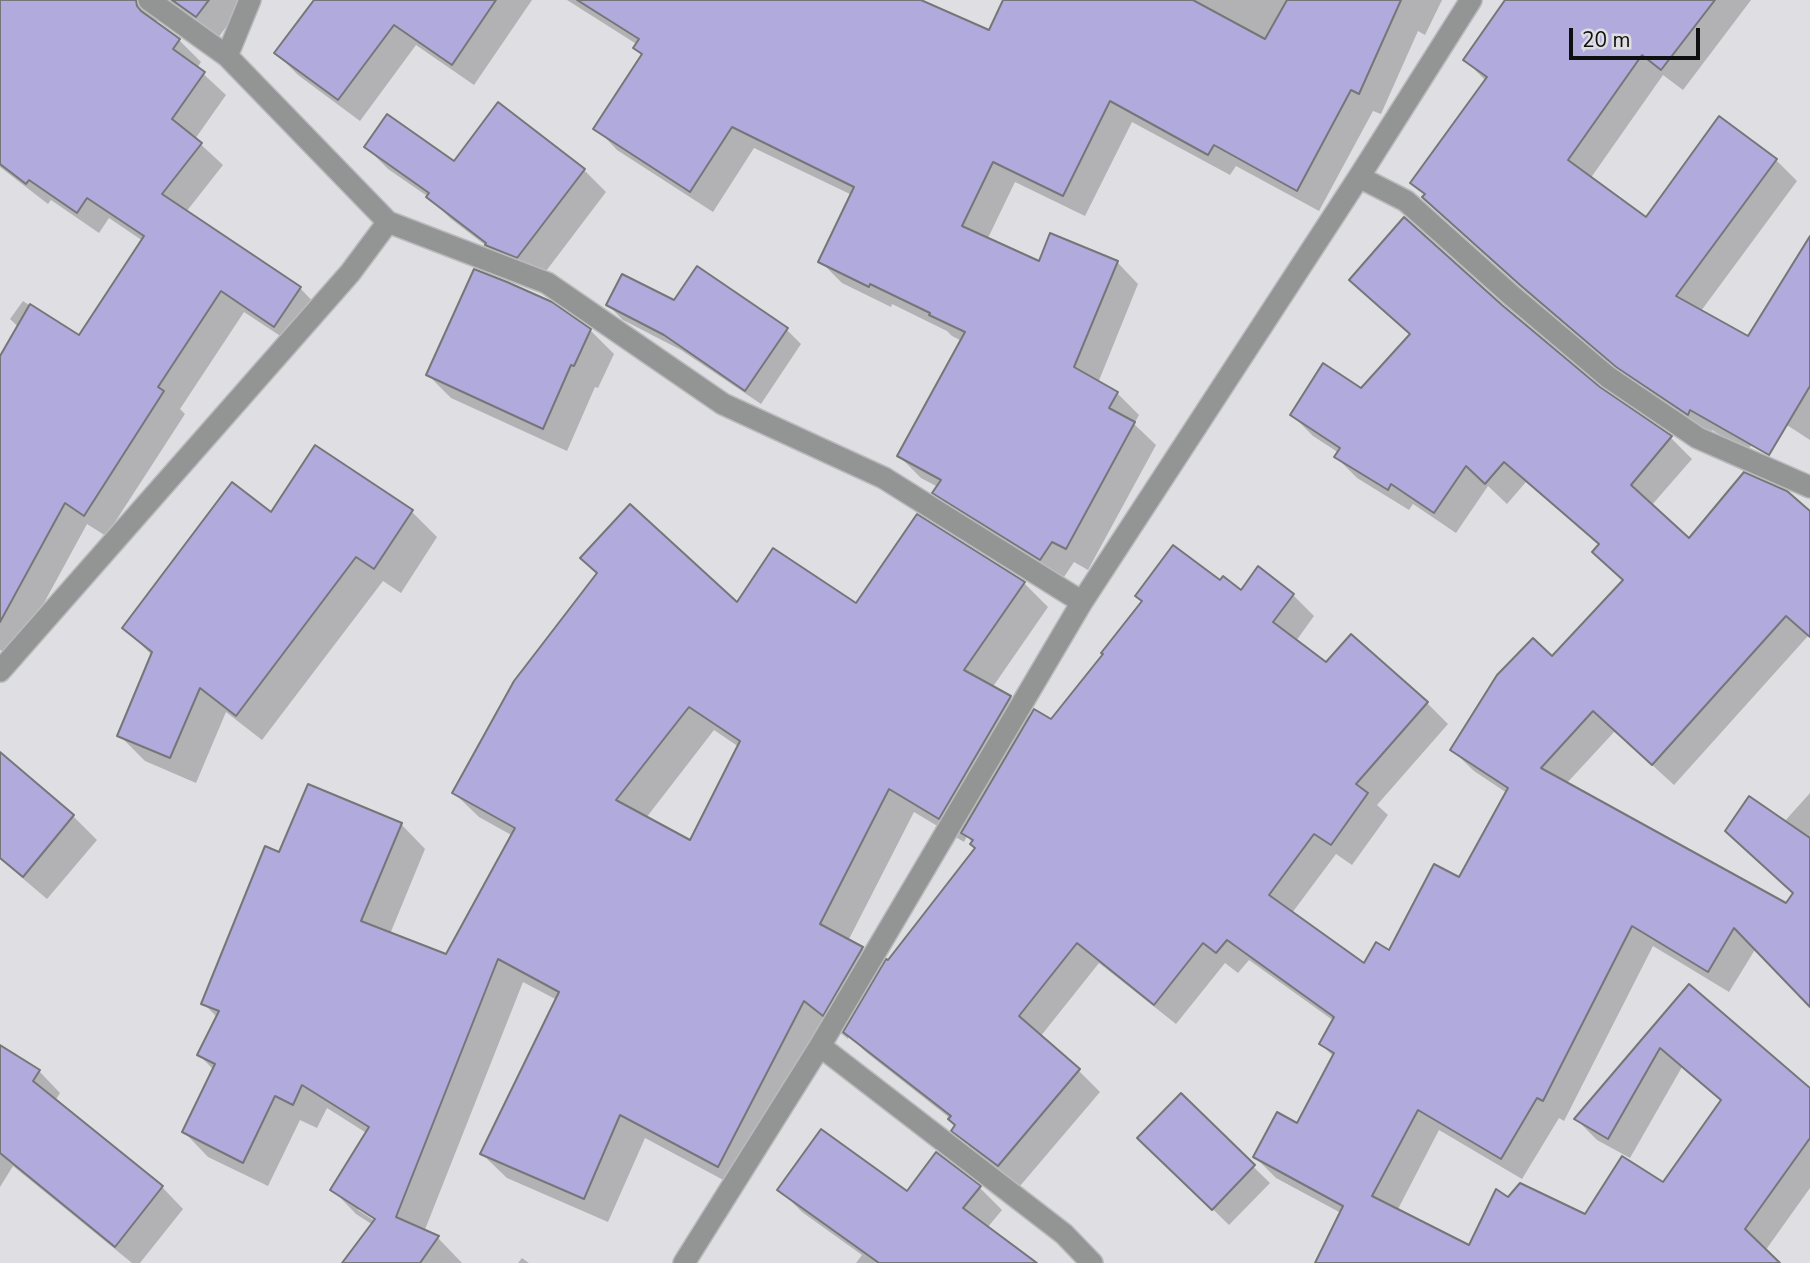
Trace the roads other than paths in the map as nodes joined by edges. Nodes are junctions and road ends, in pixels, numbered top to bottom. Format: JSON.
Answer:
{"nodes":[{"id":1,"x":149,"y":0,"type":"edge"},
{"id":2,"x":250,"y":0,"type":"edge"},
{"id":3,"x":1471,"y":0,"type":"edge"},
{"id":4,"x":228,"y":56,"type":"junction"},
{"id":5,"x":1359,"y":177,"type":"junction"},
{"id":6,"x":388,"y":222,"type":"junction"},
{"id":7,"x":1810,"y":487,"type":"edge"},
{"id":8,"x":1082,"y":602,"type":"junction"},
{"id":9,"x":0,"y":671,"type":"edge"},
{"id":10,"x":820,"y":1046,"type":"junction"},
{"id":11,"x":684,"y":1263,"type":"edge"},
{"id":12,"x":1092,"y":1263,"type":"edge"}],
"edges":[{"from":1,"to":4,"type":"street"},
{"from":2,"to":4,"type":"street"},
{"from":3,"to":5,"type":"street"},
{"from":4,"to":6,"type":"street"},
{"from":5,"to":7,"type":"street"},
{"from":5,"to":8,"type":"street"},
{"from":6,"to":8,"type":"street"},
{"from":6,"to":9,"type":"street"},
{"from":8,"to":10,"type":"street"},
{"from":10,"to":11,"type":"street"},
{"from":10,"to":12,"type":"street"}]}
